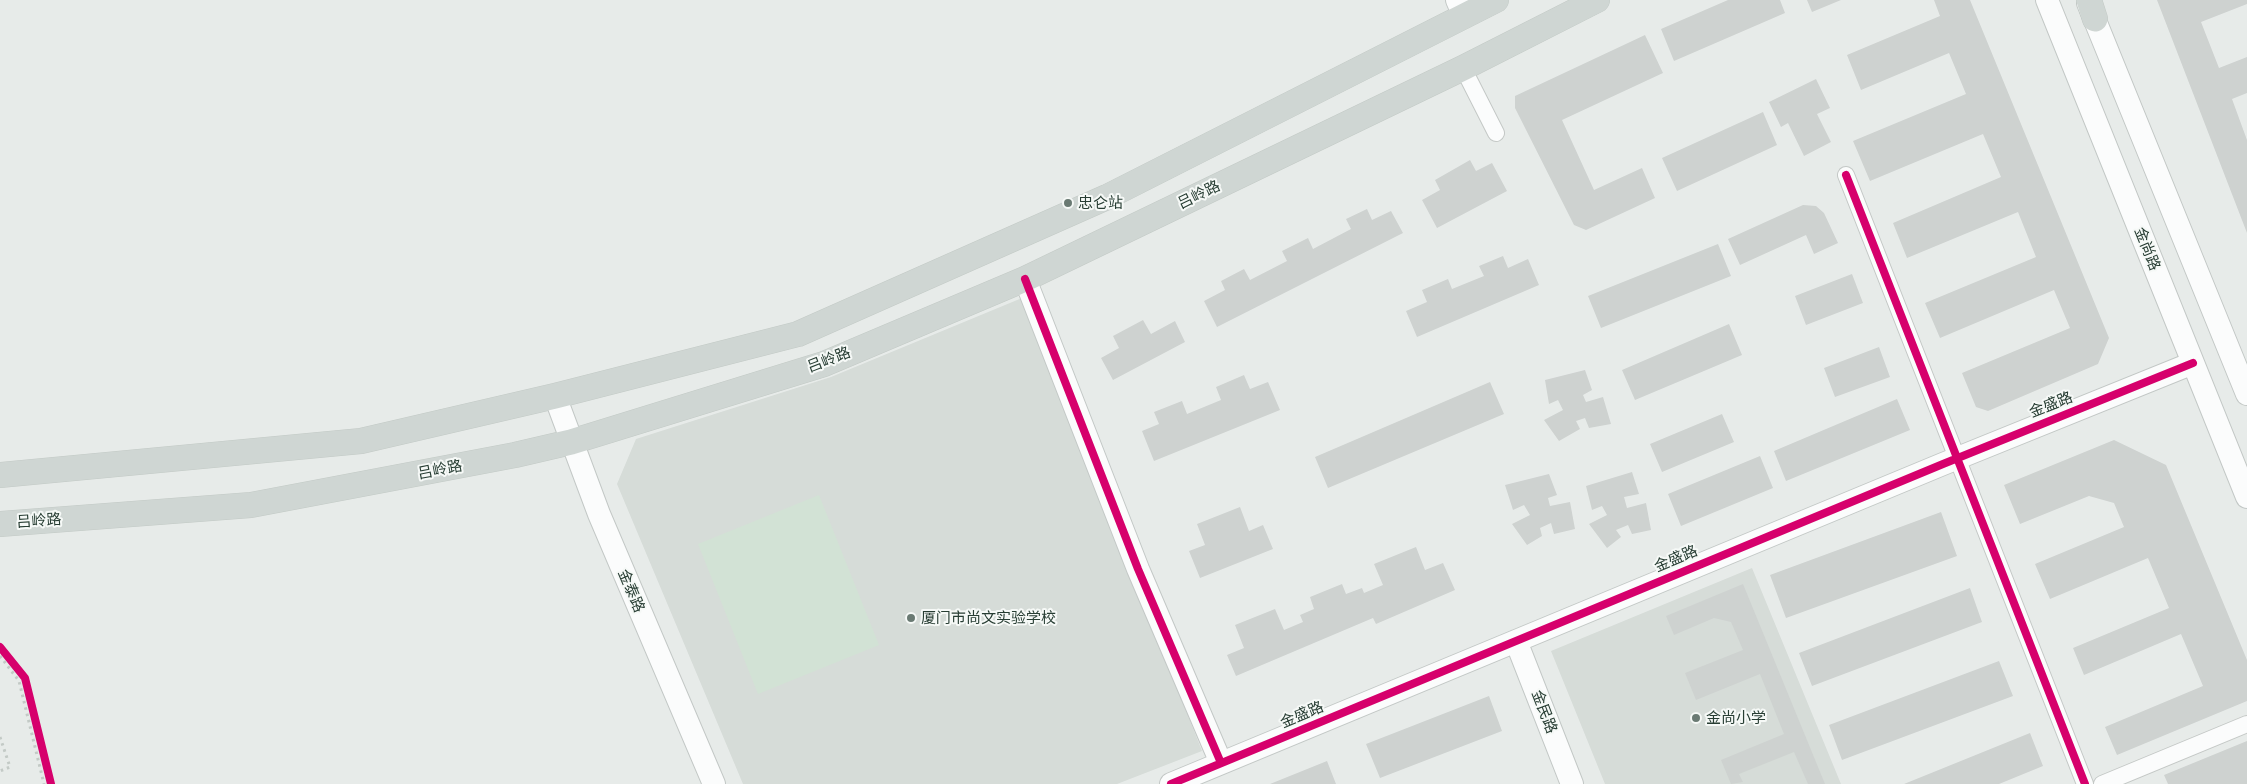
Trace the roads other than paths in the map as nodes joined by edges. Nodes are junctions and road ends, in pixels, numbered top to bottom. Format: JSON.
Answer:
{"nodes":[{"id":1,"x":1496,"y":0,"type":"edge"},
{"id":2,"x":1597,"y":0,"type":"edge"},
{"id":3,"x":2047,"y":0,"type":"edge"},
{"id":4,"x":2090,"y":6,"type":"edge"},
{"id":5,"x":1460,"y":8,"type":"edge"},
{"id":6,"x":1463,"y":68,"type":"junction"},
{"id":7,"x":1496,"y":133,"type":"dead end"},
{"id":8,"x":1846,"y":175,"type":"dead end"},
{"id":9,"x":1025,"y":279,"type":"junction"},
{"id":10,"x":2238,"y":343,"type":"edge"},
{"id":11,"x":2193,"y":363,"type":"junction"},
{"id":12,"x":2247,"y":394,"type":"edge"},
{"id":13,"x":555,"y":396,"type":"junction"},
{"id":14,"x":571,"y":442,"type":"junction"},
{"id":15,"x":1958,"y":458,"type":"junction"},
{"id":16,"x":0,"y":474,"type":"edge"},
{"id":17,"x":2247,"y":498,"type":"edge"},
{"id":18,"x":0,"y":524,"type":"edge"},
{"id":19,"x":1516,"y":640,"type":"junction"},
{"id":20,"x":2247,"y":724,"type":"edge"},
{"id":21,"x":1221,"y":763,"type":"junction"},
{"id":22,"x":714,"y":784,"type":"edge"},
{"id":23,"x":1171,"y":784,"type":"edge"},
{"id":24,"x":1572,"y":784,"type":"edge"},
{"id":25,"x":2085,"y":784,"type":"edge"},
{"id":26,"x":2102,"y":784,"type":"edge"}],
"edges":[{"from":1,"to":5,"type":"main road"},
{"from":2,"to":6,"type":"main road","name":"吕岭路"},
{"from":3,"to":11,"type":"street","name":"金尚路"},
{"from":4,"to":10,"type":"street"},
{"from":5,"to":13,"type":"main road"},
{"from":6,"to":7,"type":"street"},
{"from":6,"to":9,"type":"main road","name":"吕岭路"},
{"from":8,"to":15,"type":"street"},
{"from":9,"to":14,"type":"main road","name":"吕岭路"},
{"from":9,"to":21,"type":"street"},
{"from":10,"to":12,"type":"street"},
{"from":11,"to":15,"type":"street","name":"金盛路"},
{"from":11,"to":17,"type":"street","name":"金尚路"},
{"from":13,"to":14,"type":"street","name":"金泰路"},
{"from":13,"to":16,"type":"main road"},
{"from":14,"to":18,"type":"main road","name":"吕岭路"},
{"from":14,"to":22,"type":"street","name":"金泰路"},
{"from":15,"to":19,"type":"street","name":"金盛路"},
{"from":15,"to":25,"type":"street"},
{"from":19,"to":21,"type":"street","name":"金盛路"},
{"from":19,"to":24,"type":"street","name":"金民路"},
{"from":20,"to":26,"type":"street"},
{"from":21,"to":23,"type":"street","name":"金盛路"}]}
